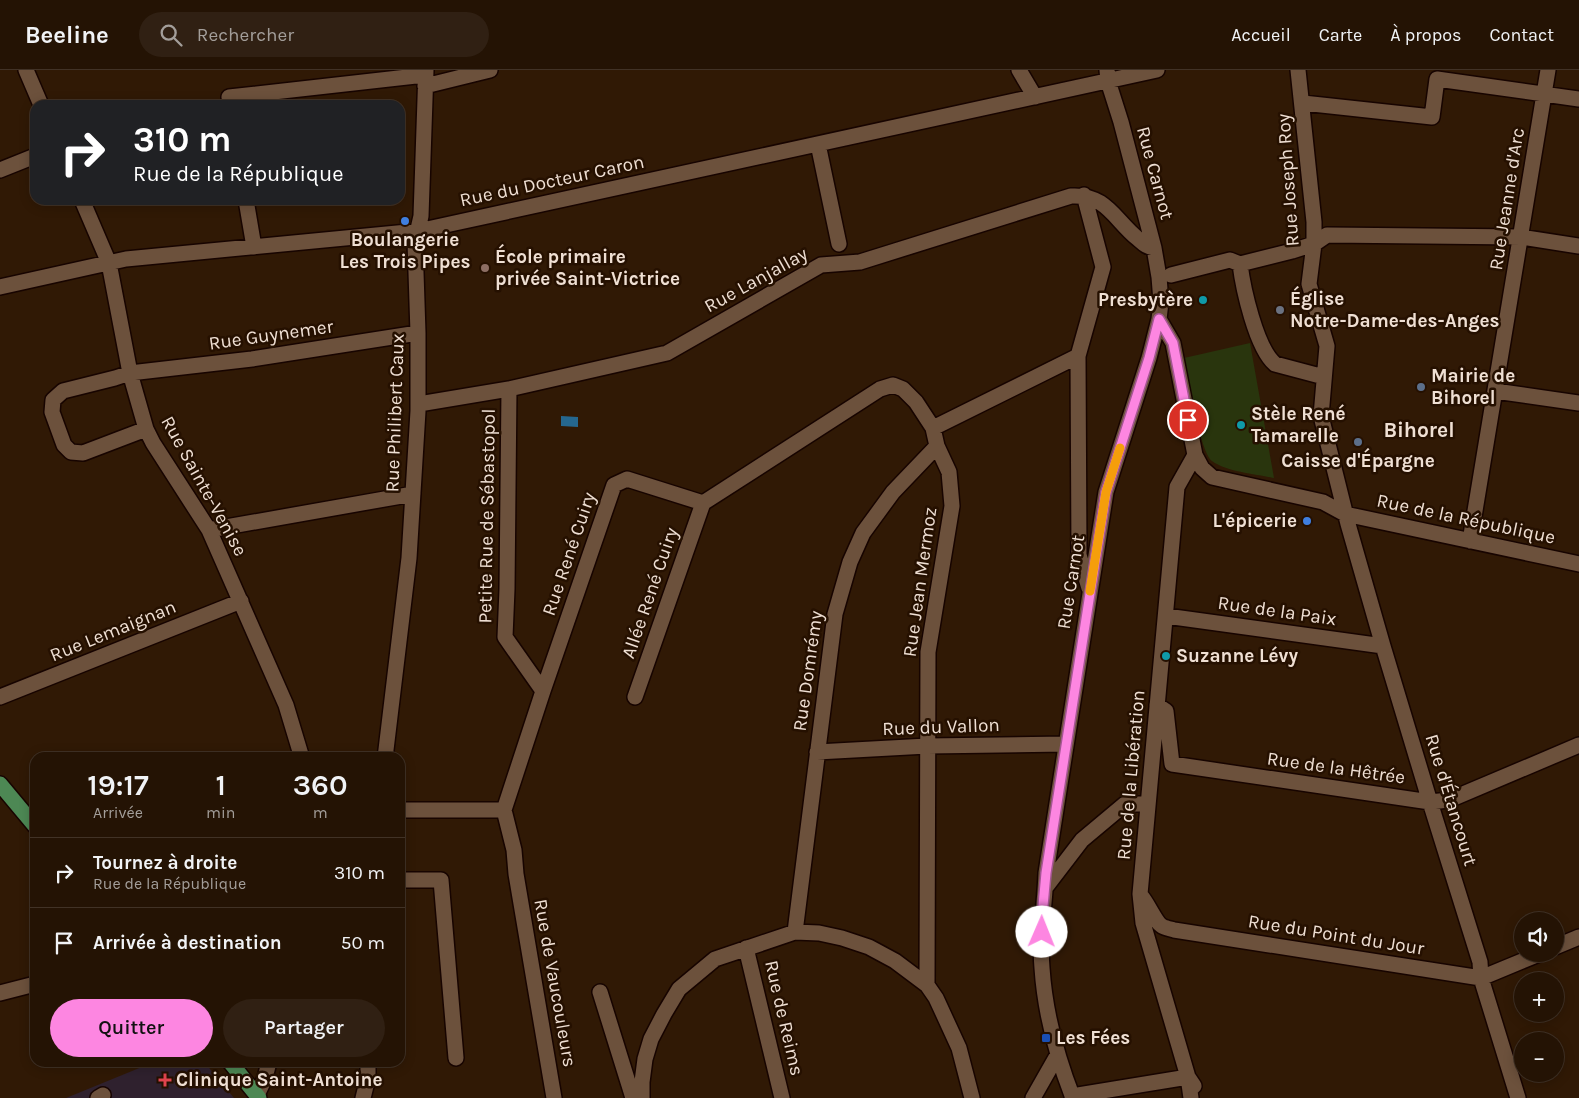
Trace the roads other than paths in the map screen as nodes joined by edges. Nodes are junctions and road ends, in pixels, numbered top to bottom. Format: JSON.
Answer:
{"nodes":[{"id":1,"x":26,"y":70,"type":"edge"},
{"id":2,"x":490,"y":70,"type":"edge"},
{"id":3,"x":1019,"y":70,"type":"edge"},
{"id":4,"x":1157,"y":70,"type":"edge"},
{"id":5,"x":1298,"y":70,"type":"edge"},
{"id":6,"x":1548,"y":70,"type":"edge"},
{"id":7,"x":1107,"y":76,"type":"edge"},
{"id":8,"x":428,"y":79,"type":"edge"},
{"id":9,"x":1545,"y":94,"type":"junction"},
{"id":10,"x":1035,"y":97,"type":"junction"},
{"id":11,"x":1579,"y":99,"type":"edge"},
{"id":12,"x":39,"y":100,"type":"edge"},
{"id":13,"x":229,"y":100,"type":"edge"},
{"id":14,"x":1303,"y":103,"type":"junction"},
{"id":15,"x":818,"y":144,"type":"junction"},
{"id":16,"x":30,"y":158,"type":"edge"},
{"id":17,"x":0,"y":170,"type":"edge"},
{"id":18,"x":1084,"y":195,"type":"junction"},
{"id":19,"x":84,"y":205,"type":"edge"},
{"id":20,"x":247,"y":205,"type":"edge"},
{"id":21,"x":418,"y":231,"type":"junction"},
{"id":22,"x":1521,"y":237,"type":"junction"},
{"id":23,"x":840,"y":244,"type":"dead end"},
{"id":24,"x":1314,"y":244,"type":"junction"},
{"id":25,"x":1579,"y":246,"type":"edge"},
{"id":26,"x":254,"y":247,"type":"junction"},
{"id":27,"x":1154,"y":248,"type":"junction"},
{"id":28,"x":109,"y":263,"type":"junction"},
{"id":29,"x":1240,"y":264,"type":"junction"},
{"id":30,"x":1171,"y":275,"type":"dead end"},
{"id":31,"x":0,"y":287,"type":"edge"},
{"id":32,"x":1159,"y":319,"type":"junction"},
{"id":33,"x":418,"y":333,"type":"junction"},
{"id":34,"x":1327,"y":346,"type":"joint"},
{"id":35,"x":1078,"y":356,"type":"junction"},
{"id":36,"x":130,"y":373,"type":"junction"},
{"id":37,"x":1324,"y":377,"type":"junction"},
{"id":38,"x":509,"y":389,"type":"junction"},
{"id":39,"x":1495,"y":391,"type":"junction"},
{"id":40,"x":1579,"y":403,"type":"edge"},
{"id":41,"x":419,"y":404,"type":"junction"},
{"id":42,"x":933,"y":428,"type":"junction"},
{"id":43,"x":146,"y":429,"type":"junction"},
{"id":44,"x":937,"y":446,"type":"junction"},
{"id":45,"x":1195,"y":455,"type":"junction"},
{"id":46,"x":413,"y":494,"type":"junction"},
{"id":47,"x":703,"y":503,"type":"junction"},
{"id":48,"x":1345,"y":514,"type":"junction"},
{"id":49,"x":209,"y":530,"type":"junction"},
{"id":50,"x":1470,"y":541,"type":"junction"},
{"id":51,"x":1579,"y":564,"type":"edge"},
{"id":52,"x":1090,"y":591,"type":"junction"},
{"id":53,"x":241,"y":601,"type":"junction"},
{"id":54,"x":1166,"y":616,"type":"junction"},
{"id":55,"x":1383,"y":646,"type":"junction"},
{"id":56,"x":543,"y":691,"type":"junction"},
{"id":57,"x":0,"y":697,"type":"edge"},
{"id":58,"x":635,"y":697,"type":"dead end"},
{"id":59,"x":1157,"y":705,"type":"junction"},
{"id":60,"x":1066,"y":744,"type":"junction"},
{"id":61,"x":1579,"y":745,"type":"edge"},
{"id":62,"x":927,"y":746,"type":"junction"},
{"id":63,"x":300,"y":752,"type":"edge"},
{"id":64,"x":386,"y":752,"type":"edge"},
{"id":65,"x":817,"y":752,"type":"junction"},
{"id":66,"x":0,"y":784,"type":"edge"},
{"id":67,"x":1430,"y":802,"type":"junction"},
{"id":68,"x":1148,"y":804,"type":"junction"},
{"id":69,"x":405,"y":810,"type":"edge"},
{"id":70,"x":504,"y":810,"type":"junction"},
{"id":71,"x":30,"y":820,"type":"edge"},
{"id":72,"x":405,"y":880,"type":"edge"},
{"id":73,"x":1046,"y":887,"type":"junction"},
{"id":74,"x":1140,"y":894,"type":"junction"},
{"id":75,"x":795,"y":932,"type":"junction"},
{"id":76,"x":1579,"y":937,"type":"edge"},
{"id":77,"x":1564,"y":943,"type":"edge"},
{"id":78,"x":746,"y":948,"type":"junction"},
{"id":79,"x":1520,"y":962,"type":"edge"},
{"id":80,"x":1481,"y":978,"type":"junction"},
{"id":81,"x":30,"y":985,"type":"edge"},
{"id":82,"x":927,"y":985,"type":"junction"},
{"id":83,"x":600,"y":992,"type":"dead end"},
{"id":84,"x":0,"y":993,"type":"edge"},
{"id":85,"x":1058,"y":1054,"type":"junction"},
{"id":86,"x":456,"y":1058,"type":"dead end"},
{"id":87,"x":234,"y":1067,"type":"edge"},
{"id":88,"x":268,"y":1067,"type":"edge"},
{"id":89,"x":368,"y":1067,"type":"edge"},
{"id":90,"x":1188,"y":1077,"type":"junction"},
{"id":91,"x":258,"y":1096,"type":"edge"},
{"id":92,"x":1072,"y":1097,"type":"edge"},
{"id":93,"x":363,"y":1098,"type":"edge"},
{"id":94,"x":554,"y":1098,"type":"edge"},
{"id":95,"x":633,"y":1098,"type":"edge"},
{"id":96,"x":642,"y":1098,"type":"edge"},
{"id":97,"x":782,"y":1098,"type":"edge"},
{"id":98,"x":972,"y":1098,"type":"edge"},
{"id":99,"x":1033,"y":1098,"type":"edge"},
{"id":100,"x":1191,"y":1098,"type":"edge"},
{"id":101,"x":1201,"y":1098,"type":"edge"},
{"id":102,"x":1518,"y":1098,"type":"edge"}],
"edges":[{"from":1,"to":12,"type":"street"},
{"from":2,"to":8,"type":"street"},
{"from":3,"to":10,"type":"street"},
{"from":4,"to":7,"type":"street","name":"Rue du Docteur Caron"},
{"from":5,"to":14,"type":"street","name":"Rue Joseph Roy"},
{"from":6,"to":9,"type":"street","name":"Rue Jeanne d'Arc"},
{"from":7,"to":10,"type":"street","name":"Rue du Docteur Caron"},
{"from":7,"to":27,"type":"street","name":"Rue Carnot"},
{"from":8,"to":13,"type":"street"},
{"from":8,"to":21,"type":"street","name":"Rue Philibert Caux"},
{"from":9,"to":11,"type":"street"},
{"from":9,"to":14,"type":"street"},
{"from":9,"to":22,"type":"street","name":"Rue Jeanne d'Arc"},
{"from":10,"to":15,"type":"street","name":"Rue du Docteur Caron"},
{"from":14,"to":24,"type":"street","name":"Rue Joseph Roy"},
{"from":15,"to":21,"type":"street","name":"Rue du Docteur Caron"},
{"from":15,"to":23,"type":"street"},
{"from":16,"to":17,"type":"street"},
{"from":18,"to":27,"type":"street"},
{"from":18,"to":35,"type":"street"},
{"from":18,"to":38,"type":"street","name":"Rue Lanjallay"},
{"from":19,"to":28,"type":"street","name":"Rue Sainte-Venise"},
{"from":20,"to":26,"type":"street"},
{"from":21,"to":26,"type":"street","name":"Rue du Docteur Caron"},
{"from":21,"to":33,"type":"street","name":"Rue Philibert Caux"},
{"from":22,"to":24,"type":"street"},
{"from":22,"to":25,"type":"street"},
{"from":22,"to":39,"type":"street","name":"Rue Jeanne d'Arc"},
{"from":24,"to":29,"type":"street"},
{"from":24,"to":34,"type":"street","name":"Rue Joseph Roy"},
{"from":26,"to":28,"type":"street","name":"Rue du Docteur Caron"},
{"from":27,"to":32,"type":"street","name":"Rue Carnot"},
{"from":28,"to":31,"type":"street","name":"Rue du Docteur Caron"},
{"from":28,"to":36,"type":"street","name":"Rue Sainte-Venise"},
{"from":29,"to":30,"type":"street"},
{"from":29,"to":37,"type":"street"},
{"from":32,"to":45,"type":"street"},
{"from":32,"to":52,"type":"street","name":"Rue Carnot"},
{"from":33,"to":36,"type":"street","name":"Rue Guynemer"},
{"from":33,"to":41,"type":"street","name":"Rue Philibert Caux"},
{"from":34,"to":37,"type":"street","name":"Rue d'Étancourt"},
{"from":35,"to":42,"type":"street"},
{"from":35,"to":52,"type":"street"},
{"from":36,"to":43,"type":"street","name":"Rue Sainte-Venise"},
{"from":36,"to":43,"type":"street","name":"Rue Guynemer"},
{"from":37,"to":48,"type":"street","name":"Rue d'Étancourt"},
{"from":38,"to":41,"type":"street","name":"Rue Lanjallay"},
{"from":38,"to":56,"type":"street","name":"Petite Rue de Sébastopol"},
{"from":39,"to":40,"type":"street"},
{"from":39,"to":50,"type":"street","name":"Rue Jeanne d'Arc"},
{"from":41,"to":46,"type":"street","name":"Rue Philibert Caux"},
{"from":42,"to":44,"type":"street","name":"Rue Jean Mermoz"},
{"from":42,"to":47,"type":"street"},
{"from":43,"to":49,"type":"street","name":"Rue Sainte-Venise"},
{"from":44,"to":62,"type":"street","name":"Rue Jean Mermoz"},
{"from":44,"to":65,"type":"street","name":"Rue Domrémy"},
{"from":45,"to":48,"type":"street","name":"Rue de la République"},
{"from":45,"to":54,"type":"street","name":"Rue de la Libération"},
{"from":46,"to":49,"type":"street"},
{"from":46,"to":64,"type":"street","name":"Rue Philibert Caux"},
{"from":47,"to":56,"type":"street","name":"Rue René Cuiry"},
{"from":47,"to":58,"type":"street","name":"Allée René Cuiry"},
{"from":48,"to":50,"type":"street","name":"Rue de la République"},
{"from":48,"to":55,"type":"street","name":"Rue d'Étancourt"},
{"from":49,"to":53,"type":"street","name":"Rue Sainte-Venise"},
{"from":50,"to":51,"type":"street","name":"Rue de la République"},
{"from":52,"to":60,"type":"street","name":"Rue Carnot"},
{"from":53,"to":57,"type":"street","name":"Rue Lemaignan"},
{"from":53,"to":63,"type":"street","name":"Rue Sainte-Venise"},
{"from":54,"to":55,"type":"street","name":"Rue de la Paix"},
{"from":54,"to":59,"type":"street","name":"Rue de la Libération"},
{"from":55,"to":67,"type":"street","name":"Rue d'Étancourt"},
{"from":56,"to":70,"type":"street","name":"Rue René Cuiry"},
{"from":59,"to":67,"type":"street","name":"Rue de la Hêtrée"},
{"from":59,"to":68,"type":"street","name":"Rue de la Libération"},
{"from":60,"to":62,"type":"street","name":"Rue du Vallon"},
{"from":60,"to":73,"type":"street","name":"Rue Carnot"},
{"from":61,"to":67,"type":"street","name":"Rue de la Hêtrée"},
{"from":62,"to":65,"type":"street","name":"Rue du Vallon"},
{"from":62,"to":82,"type":"street","name":"Rue Jean Mermoz"},
{"from":65,"to":75,"type":"street","name":"Rue Domrémy"},
{"from":66,"to":71,"type":"main road"},
{"from":67,"to":80,"type":"street","name":"Rue d'Étancourt"},
{"from":68,"to":73,"type":"street"},
{"from":68,"to":74,"type":"street","name":"Rue de la Libération"},
{"from":69,"to":70,"type":"street"},
{"from":70,"to":94,"type":"street","name":"Rue de Vaucouleurs"},
{"from":72,"to":86,"type":"street"},
{"from":73,"to":85,"type":"street","name":"Rue Carnot"},
{"from":74,"to":80,"type":"street","name":"Rue du Point du Jour"},
{"from":74,"to":90,"type":"street","name":"Rue de la Libération"},
{"from":75,"to":78,"type":"street"},
{"from":75,"to":82,"type":"street"},
{"from":76,"to":77,"type":"street"},
{"from":78,"to":96,"type":"street"},
{"from":78,"to":97,"type":"street","name":"Rue de Reims"},
{"from":79,"to":80,"type":"street"},
{"from":80,"to":102,"type":"street","name":"Rue d'Étancourt"},
{"from":81,"to":84,"type":"street"},
{"from":82,"to":98,"type":"street"},
{"from":83,"to":95,"type":"street"},
{"from":85,"to":92,"type":"street","name":"Rue Carnot"},
{"from":85,"to":99,"type":"street"},
{"from":87,"to":91,"type":"main road"},
{"from":88,"to":91,"type":"street"},
{"from":89,"to":93,"type":"street"},
{"from":90,"to":92,"type":"street"},
{"from":90,"to":100,"type":"street","name":"Rue de la Libération"},
{"from":90,"to":101,"type":"street"}]}
